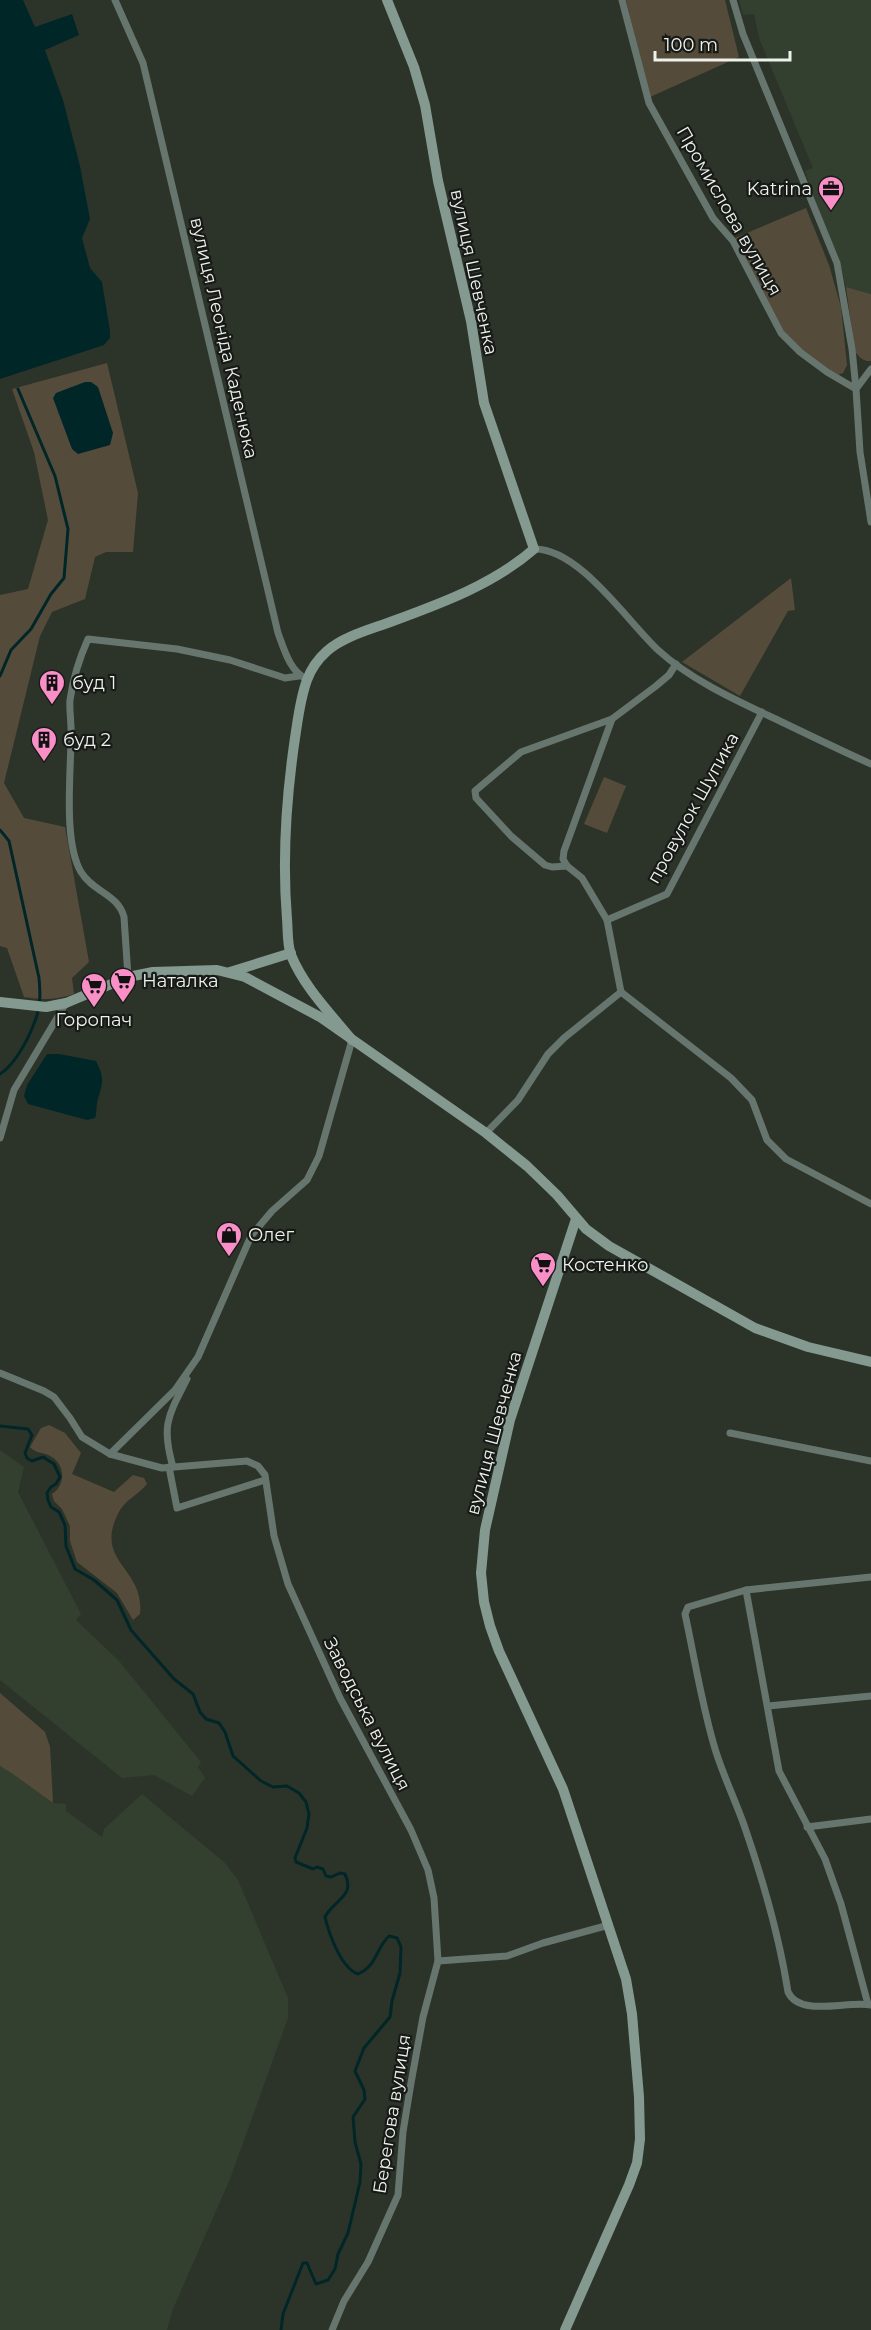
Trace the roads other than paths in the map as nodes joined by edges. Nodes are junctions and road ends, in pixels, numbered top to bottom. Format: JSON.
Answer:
{"nodes":[{"id":1,"x":114,"y":0,"type":"edge"},
{"id":2,"x":387,"y":0,"type":"edge"},
{"id":3,"x":622,"y":0,"type":"edge"},
{"id":4,"x":733,"y":0,"type":"edge"},
{"id":5,"x":871,"y":369,"type":"edge"},
{"id":6,"x":856,"y":389,"type":"junction"},
{"id":7,"x":871,"y":522,"type":"edge"},
{"id":8,"x":534,"y":549,"type":"junction"},
{"id":9,"x":676,"y":664,"type":"junction"},
{"id":10,"x":303,"y":678,"type":"junction"},
{"id":11,"x":762,"y":712,"type":"junction"},
{"id":12,"x":612,"y":719,"type":"junction"},
{"id":13,"x":871,"y":764,"type":"edge"},
{"id":14,"x":567,"y":866,"type":"junction"},
{"id":15,"x":607,"y":920,"type":"junction"},
{"id":16,"x":291,"y":953,"type":"junction"},
{"id":17,"x":230,"y":972,"type":"junction"},
{"id":18,"x":128,"y":977,"type":"junction"},
{"id":19,"x":621,"y":992,"type":"junction"},
{"id":20,"x":0,"y":1002,"type":"edge"},
{"id":21,"x":66,"y":1003,"type":"junction"},
{"id":22,"x":352,"y":1040,"type":"junction"},
{"id":23,"x":486,"y":1133,"type":"junction"},
{"id":24,"x":0,"y":1138,"type":"edge"},
{"id":25,"x":871,"y":1203,"type":"edge"},
{"id":26,"x":576,"y":1219,"type":"junction"},
{"id":27,"x":198,"y":1357,"type":"junction"},
{"id":28,"x":871,"y":1362,"type":"edge"},
{"id":29,"x":0,"y":1373,"type":"edge"},
{"id":30,"x":730,"y":1432,"type":"dead end"},
{"id":31,"x":110,"y":1454,"type":"junction"},
{"id":32,"x":871,"y":1461,"type":"edge"},
{"id":33,"x":171,"y":1467,"type":"junction"},
{"id":34,"x":265,"y":1480,"type":"junction"},
{"id":35,"x":871,"y":1577,"type":"edge"},
{"id":36,"x":746,"y":1590,"type":"junction"},
{"id":37,"x":871,"y":1696,"type":"edge"},
{"id":38,"x":768,"y":1706,"type":"junction"},
{"id":39,"x":871,"y":1819,"type":"edge"},
{"id":40,"x":807,"y":1827,"type":"junction"},
{"id":41,"x":609,"y":1925,"type":"junction"},
{"id":42,"x":438,"y":1961,"type":"junction"},
{"id":43,"x":869,"y":2004,"type":"edge"},
{"id":44,"x":332,"y":2330,"type":"edge"},
{"id":45,"x":566,"y":2330,"type":"edge"}],
"edges":[{"from":1,"to":10,"type":"street","name":"вулиця Леоніда Каденюка"},
{"from":2,"to":8,"type":"street","name":"вулиця Шевченка"},
{"from":3,"to":6,"type":"street","name":"Промислова вулиця"},
{"from":4,"to":6,"type":"street"},
{"from":5,"to":6,"type":"street"},
{"from":6,"to":7,"type":"street"},
{"from":8,"to":9,"type":"street"},
{"from":8,"to":10,"type":"street"},
{"from":9,"to":11,"type":"street"},
{"from":9,"to":12,"type":"street"},
{"from":10,"to":16,"type":"street"},
{"from":10,"to":18,"type":"street"},
{"from":11,"to":13,"type":"street"},
{"from":11,"to":15,"type":"street","name":"провулок Шупика"},
{"from":12,"to":14,"type":"street"},
{"from":12,"to":14,"type":"street"},
{"from":14,"to":15,"type":"street"},
{"from":15,"to":19,"type":"street"},
{"from":16,"to":17,"type":"street"},
{"from":16,"to":22,"type":"street"},
{"from":17,"to":18,"type":"street"},
{"from":17,"to":22,"type":"street"},
{"from":18,"to":21,"type":"street"},
{"from":19,"to":23,"type":"street"},
{"from":19,"to":25,"type":"street"},
{"from":20,"to":21,"type":"street"},
{"from":21,"to":24,"type":"street"},
{"from":22,"to":23,"type":"street"},
{"from":22,"to":27,"type":"street"},
{"from":23,"to":26,"type":"street"},
{"from":26,"to":28,"type":"street"},
{"from":26,"to":41,"type":"street","name":"вулиця Шевченка"},
{"from":27,"to":31,"type":"street"},
{"from":27,"to":33,"type":"street"},
{"from":29,"to":31,"type":"street"},
{"from":30,"to":32,"type":"street"},
{"from":31,"to":33,"type":"street"},
{"from":33,"to":34,"type":"street"},
{"from":33,"to":34,"type":"street"},
{"from":34,"to":42,"type":"street","name":"Заводська вулиця"},
{"from":35,"to":36,"type":"street"},
{"from":36,"to":38,"type":"street"},
{"from":36,"to":43,"type":"street"},
{"from":37,"to":38,"type":"street"},
{"from":38,"to":40,"type":"street"},
{"from":39,"to":40,"type":"street"},
{"from":40,"to":43,"type":"street"},
{"from":41,"to":42,"type":"street"},
{"from":41,"to":45,"type":"street","name":"вулиця Шевченка"},
{"from":42,"to":44,"type":"street","name":"Берегова вулиця"}]}
